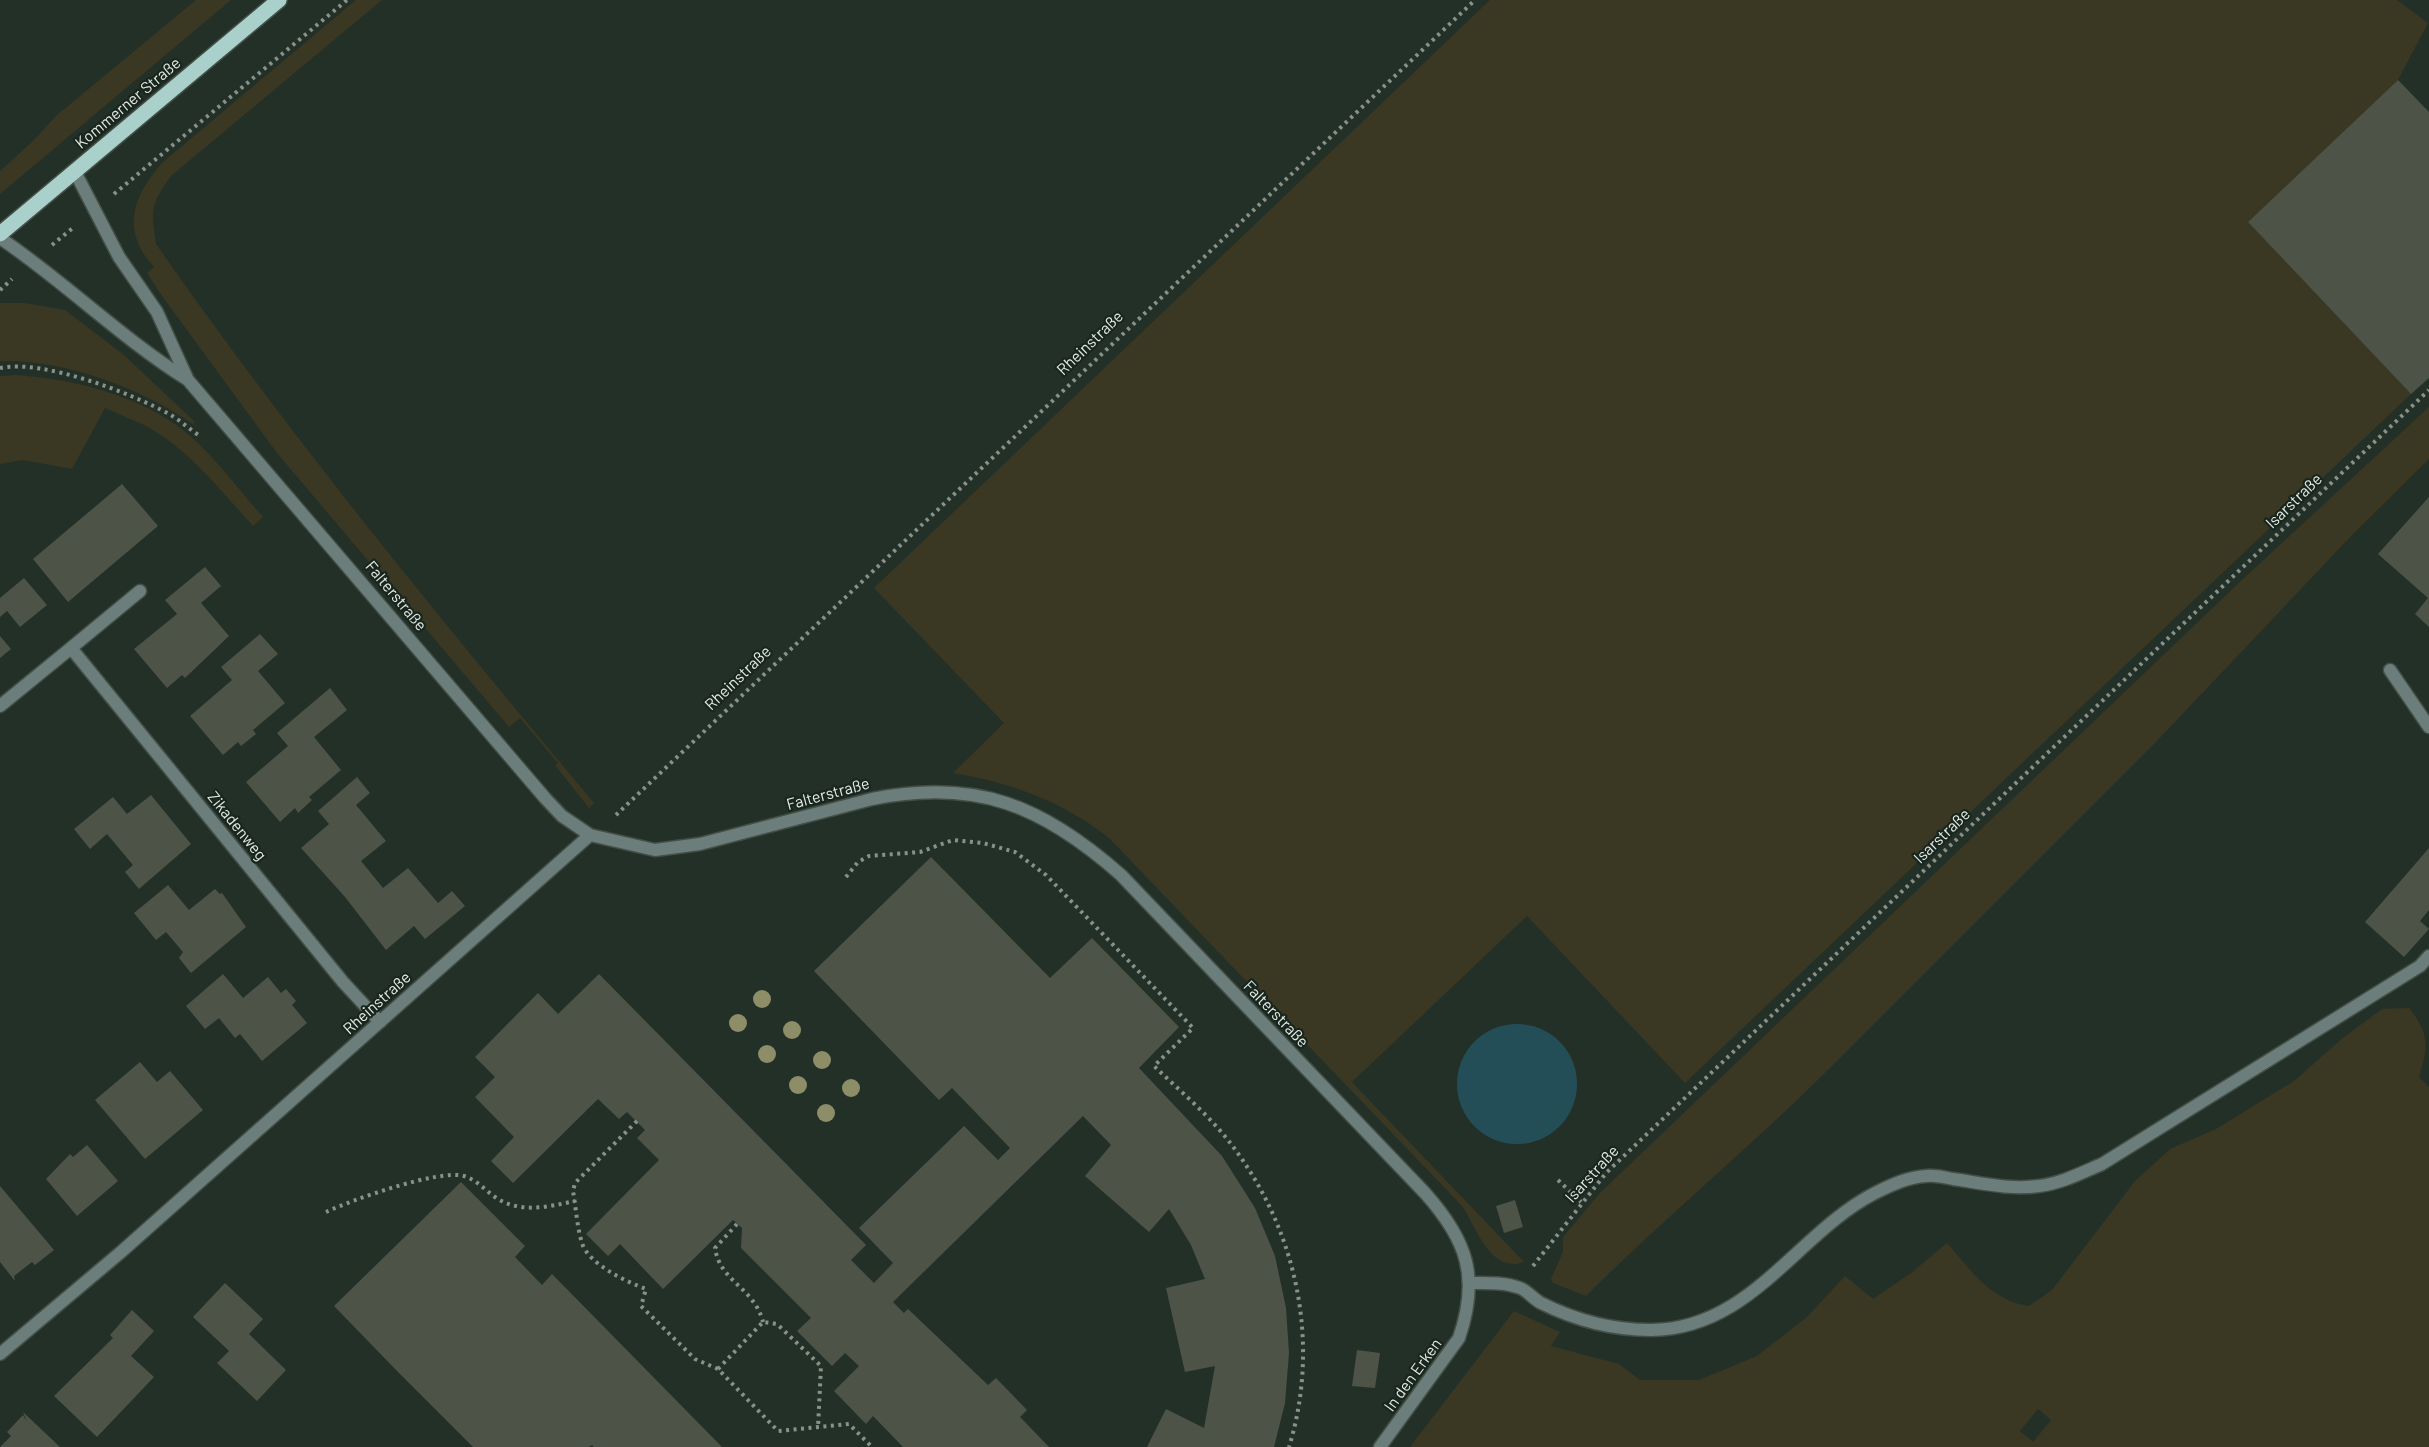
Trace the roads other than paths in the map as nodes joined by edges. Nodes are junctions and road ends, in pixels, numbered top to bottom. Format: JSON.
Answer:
{"nodes":[{"id":1,"x":279,"y":0,"type":"edge"},
{"id":2,"x":74,"y":170,"type":"junction"},
{"id":3,"x":0,"y":234,"type":"edge"},
{"id":4,"x":0,"y":238,"type":"edge"},
{"id":5,"x":188,"y":380,"type":"junction"},
{"id":6,"x":140,"y":591,"type":"dead end"},
{"id":7,"x":71,"y":648,"type":"junction"},
{"id":8,"x":2390,"y":670,"type":"dead end"},
{"id":9,"x":0,"y":706,"type":"edge"},
{"id":10,"x":2428,"y":722,"type":"edge"},
{"id":11,"x":590,"y":836,"type":"junction"},
{"id":12,"x":2429,"y":956,"type":"edge"},
{"id":13,"x":381,"y":1022,"type":"junction"},
{"id":14,"x":1470,"y":1283,"type":"junction"},
{"id":15,"x":0,"y":1354,"type":"edge"},
{"id":16,"x":1380,"y":1447,"type":"edge"}],
"edges":[{"from":1,"to":2,"type":"main road","name":"Kommerner Straße"},
{"from":2,"to":3,"type":"main road","name":"Kommerner Straße"},
{"from":2,"to":5,"type":"street","name":"Falterstraße"},
{"from":4,"to":5,"type":"street","name":"Falterstraße"},
{"from":5,"to":11,"type":"street","name":"Falterstraße"},
{"from":6,"to":7,"type":"street"},
{"from":7,"to":9,"type":"street"},
{"from":7,"to":13,"type":"street","name":"Zikadenweg"},
{"from":8,"to":10,"type":"street"},
{"from":11,"to":13,"type":"street","name":"Rheinstraße"},
{"from":11,"to":14,"type":"street","name":"Falterstraße"},
{"from":12,"to":14,"type":"street"},
{"from":13,"to":15,"type":"street","name":"Rheinstraße"},
{"from":14,"to":16,"type":"street","name":"In den Erken"}]}
